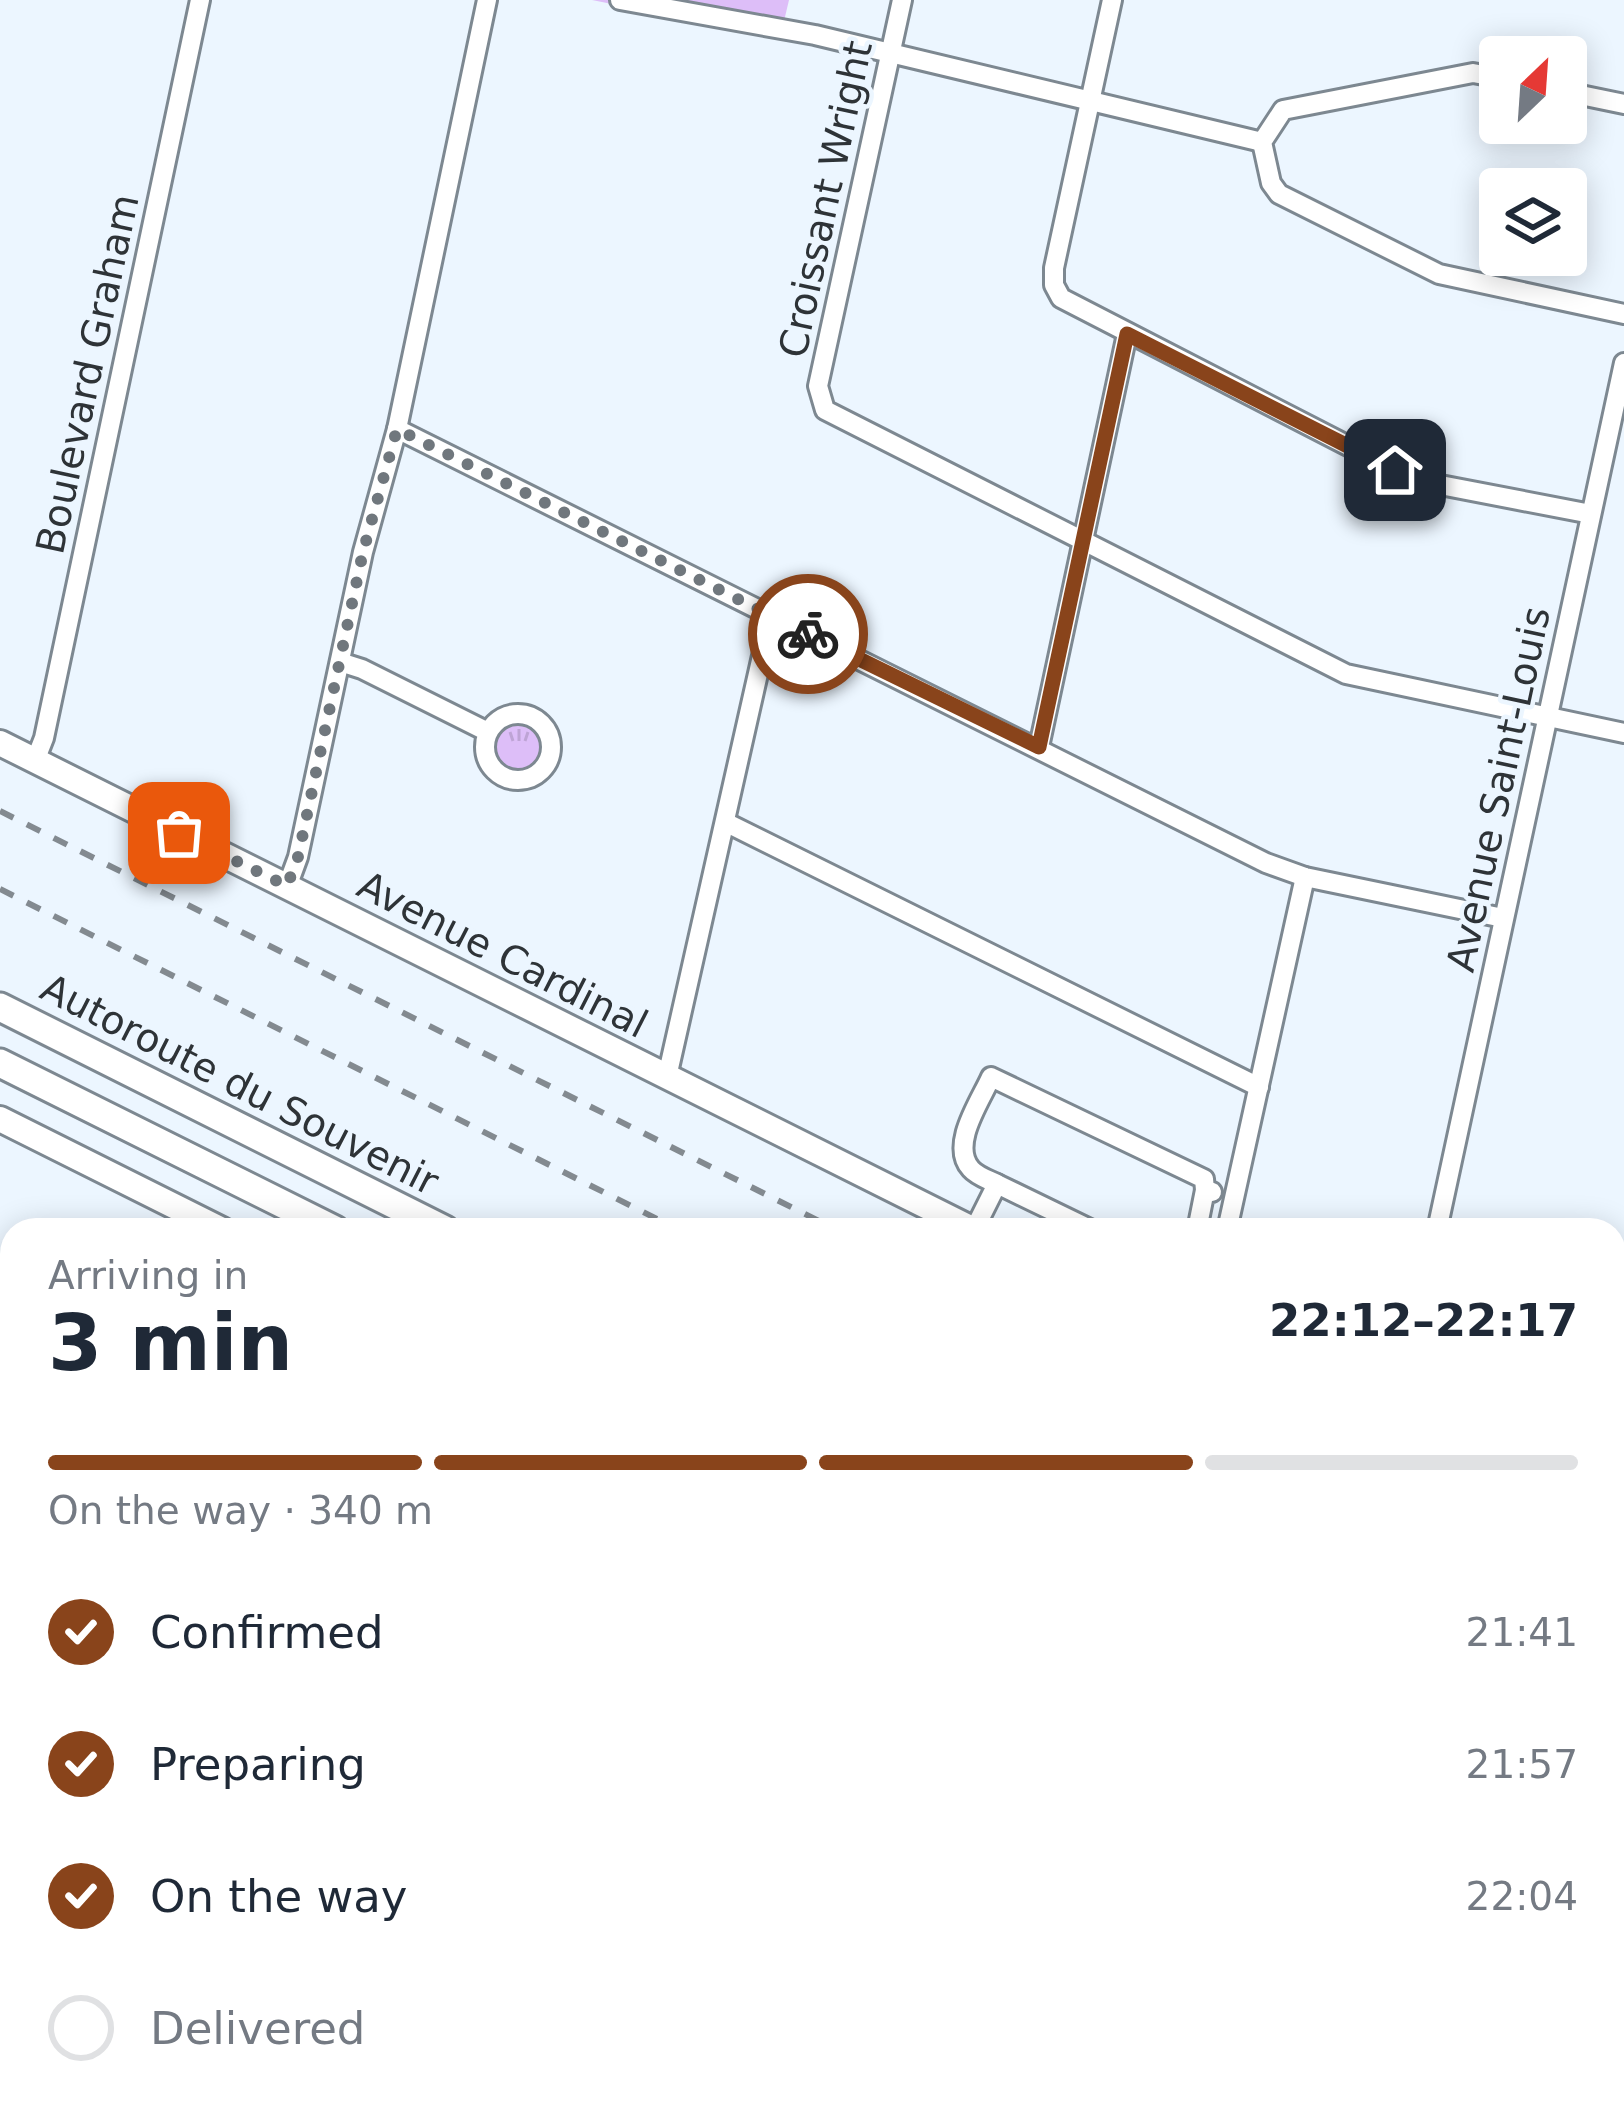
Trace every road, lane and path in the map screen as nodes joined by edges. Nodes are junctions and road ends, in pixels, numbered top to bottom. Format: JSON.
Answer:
{"nodes":[{"id":1,"x":200,"y":0,"type":"edge"},
{"id":2,"x":487,"y":0,"type":"edge"},
{"id":3,"x":620,"y":0,"type":"edge"},
{"id":4,"x":902,"y":0,"type":"edge"},
{"id":5,"x":1112,"y":0,"type":"edge"},
{"id":6,"x":891,"y":52,"type":"junction"},
{"id":7,"x":1479,"y":74,"type":"edge"},
{"id":8,"x":1587,"y":96,"type":"edge"},
{"id":9,"x":1090,"y":99,"type":"junction"},
{"id":10,"x":1624,"y":104,"type":"edge"},
{"id":11,"x":1262,"y":142,"type":"junction"},
{"id":12,"x":1624,"y":314,"type":"edge"},
{"id":13,"x":1127,"y":334,"type":"junction"},
{"id":14,"x":1624,"y":363,"type":"edge"},
{"id":15,"x":397,"y":429,"type":"junction"},
{"id":16,"x":1591,"y":514,"type":"junction"},
{"id":17,"x":1082,"y":541,"type":"junction"},
{"id":18,"x":770,"y":616,"type":"junction"},
{"id":19,"x":340,"y":662,"type":"junction"},
{"id":20,"x":1546,"y":717,"type":"junction"},
{"id":21,"x":488,"y":732,"type":"dead end"},
{"id":22,"x":1624,"y":733,"type":"edge"},
{"id":23,"x":0,"y":743,"type":"edge"},
{"id":24,"x":1039,"y":747,"type":"junction"},
{"id":25,"x":35,"y":761,"type":"junction"},
{"id":26,"x":727,"y":823,"type":"junction"},
{"id":27,"x":1305,"y":877,"type":"junction"},
{"id":28,"x":287,"y":886,"type":"junction"},
{"id":29,"x":1503,"y":918,"type":"junction"},
{"id":30,"x":0,"y":1007,"type":"edge"},
{"id":31,"x":0,"y":1063,"type":"edge"},
{"id":32,"x":667,"y":1077,"type":"junction"},
{"id":33,"x":1259,"y":1088,"type":"junction"},
{"id":34,"x":0,"y":1119,"type":"edge"},
{"id":35,"x":997,"y":1184,"type":"junction"},
{"id":36,"x":1205,"y":1190,"type":"junction"},
{"id":37,"x":1234,"y":1197,"type":"junction"},
{"id":38,"x":197,"y":1218,"type":"edge"},
{"id":39,"x":311,"y":1218,"type":"edge"},
{"id":40,"x":422,"y":1218,"type":"edge"},
{"id":41,"x":950,"y":1218,"type":"edge"},
{"id":42,"x":980,"y":1218,"type":"edge"},
{"id":43,"x":1066,"y":1218,"type":"edge"},
{"id":44,"x":1199,"y":1218,"type":"edge"},
{"id":45,"x":1230,"y":1218,"type":"edge"},
{"id":46,"x":1440,"y":1218,"type":"edge"}],
"edges":[{"from":1,"to":25,"type":"street","name":"Boulevard Graham"},
{"from":2,"to":15,"type":"street"},
{"from":3,"to":6,"type":"street"},
{"from":4,"to":6,"type":"street","name":"Croissant Wright"},
{"from":5,"to":9,"type":"street"},
{"from":6,"to":9,"type":"street"},
{"from":6,"to":17,"type":"street","name":"Croissant Wright"},
{"from":7,"to":11,"type":"street"},
{"from":8,"to":10,"type":"street"},
{"from":9,"to":11,"type":"street"},
{"from":9,"to":13,"type":"street"},
{"from":11,"to":12,"type":"street"},
{"from":13,"to":16,"type":"street"},
{"from":13,"to":17,"type":"street"},
{"from":14,"to":16,"type":"street","name":"Avenue Saint-Louis"},
{"from":15,"to":18,"type":"street"},
{"from":15,"to":19,"type":"street"},
{"from":16,"to":20,"type":"street","name":"Avenue Saint-Louis"},
{"from":17,"to":20,"type":"street","name":"Croissant Wright"},
{"from":17,"to":24,"type":"street"},
{"from":18,"to":24,"type":"street"},
{"from":18,"to":26,"type":"street"},
{"from":19,"to":21,"type":"street"},
{"from":19,"to":28,"type":"street"},
{"from":20,"to":22,"type":"street","name":"Croissant Wright"},
{"from":20,"to":29,"type":"street","name":"Avenue Saint-Louis"},
{"from":23,"to":25,"type":"main road","name":"Avenue Cardinal"},
{"from":24,"to":27,"type":"street"},
{"from":25,"to":28,"type":"main road","name":"Avenue Cardinal"},
{"from":26,"to":32,"type":"street"},
{"from":26,"to":33,"type":"street"},
{"from":27,"to":29,"type":"street"},
{"from":27,"to":33,"type":"street"},
{"from":28,"to":32,"type":"main road","name":"Avenue Cardinal"},
{"from":29,"to":46,"type":"street","name":"Avenue Saint-Louis"},
{"from":30,"to":40,"type":"highway","name":"Autoroute du Souvenir"},
{"from":31,"to":39,"type":"highway"},
{"from":32,"to":41,"type":"main road","name":"Avenue Cardinal"},
{"from":33,"to":37,"type":"street"},
{"from":34,"to":38,"type":"main road"},
{"from":35,"to":36,"type":"street"},
{"from":35,"to":42,"type":"street"},
{"from":35,"to":43,"type":"street"},
{"from":36,"to":37,"type":"street"},
{"from":36,"to":44,"type":"street"},
{"from":37,"to":45,"type":"street"}]}
